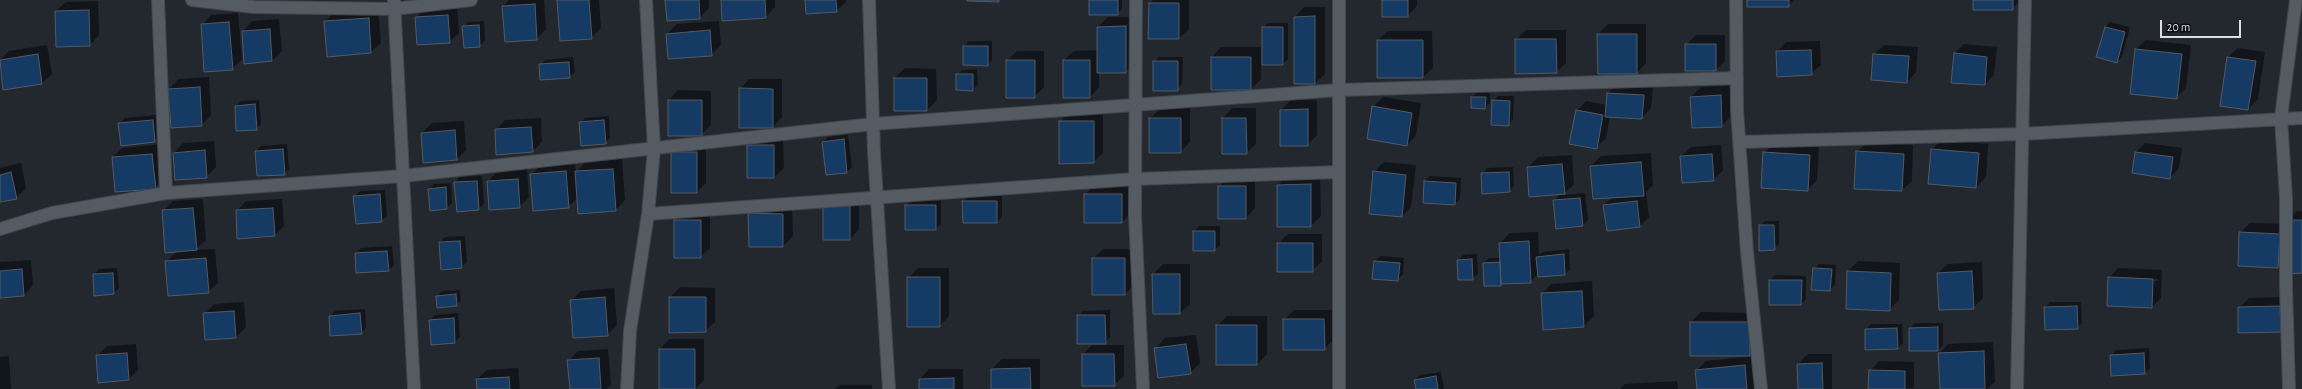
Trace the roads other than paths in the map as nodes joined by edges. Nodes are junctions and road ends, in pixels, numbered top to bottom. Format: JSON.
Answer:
{"nodes":[{"id":1,"x":158,"y":0,"type":"edge"},
{"id":2,"x":192,"y":0,"type":"edge"},
{"id":3,"x":471,"y":0,"type":"edge"},
{"id":4,"x":646,"y":0,"type":"edge"},
{"id":5,"x":869,"y":0,"type":"edge"},
{"id":6,"x":1136,"y":0,"type":"edge"},
{"id":7,"x":1339,"y":0,"type":"edge"},
{"id":8,"x":1736,"y":0,"type":"edge"},
{"id":9,"x":2025,"y":0,"type":"edge"},
{"id":10,"x":2296,"y":0,"type":"edge"},
{"id":11,"x":394,"y":4,"type":"edge"},
{"id":12,"x":1737,"y":78,"type":"junction"},
{"id":13,"x":1339,"y":90,"type":"junction"},
{"id":14,"x":1135,"y":106,"type":"junction"},
{"id":15,"x":2281,"y":118,"type":"junction"},
{"id":16,"x":2302,"y":118,"type":"edge"},
{"id":17,"x":873,"y":124,"type":"junction"},
{"id":18,"x":2022,"y":134,"type":"junction"},
{"id":19,"x":1739,"y":142,"type":"junction"},
{"id":20,"x":654,"y":149,"type":"junction"},
{"id":21,"x":1339,"y":172,"type":"junction"},
{"id":22,"x":403,"y":176,"type":"junction"},
{"id":23,"x":1135,"y":179,"type":"junction"},
{"id":24,"x":166,"y":193,"type":"junction"},
{"id":25,"x":876,"y":196,"type":"junction"},
{"id":26,"x":648,"y":214,"type":"junction"},
{"id":27,"x":0,"y":229,"type":"edge"},
{"id":28,"x":414,"y":389,"type":"edge"},
{"id":29,"x":627,"y":389,"type":"edge"},
{"id":30,"x":889,"y":389,"type":"edge"},
{"id":31,"x":1143,"y":389,"type":"edge"},
{"id":32,"x":1339,"y":389,"type":"edge"},
{"id":33,"x":1761,"y":389,"type":"edge"},
{"id":34,"x":2017,"y":389,"type":"edge"},
{"id":35,"x":2289,"y":389,"type":"edge"}],
"edges":[{"from":1,"to":24,"type":"street"},
{"from":2,"to":11,"type":"street"},
{"from":3,"to":11,"type":"street"},
{"from":4,"to":20,"type":"street"},
{"from":5,"to":17,"type":"street"},
{"from":6,"to":14,"type":"street"},
{"from":7,"to":13,"type":"street"},
{"from":8,"to":12,"type":"street"},
{"from":9,"to":18,"type":"street"},
{"from":10,"to":15,"type":"street"},
{"from":11,"to":22,"type":"street"},
{"from":12,"to":13,"type":"street"},
{"from":12,"to":19,"type":"street"},
{"from":13,"to":14,"type":"street"},
{"from":13,"to":21,"type":"street"},
{"from":14,"to":17,"type":"street"},
{"from":14,"to":23,"type":"street"},
{"from":15,"to":16,"type":"street"},
{"from":15,"to":18,"type":"street"},
{"from":15,"to":35,"type":"street"},
{"from":17,"to":20,"type":"street"},
{"from":17,"to":25,"type":"street"},
{"from":18,"to":19,"type":"street"},
{"from":18,"to":34,"type":"street"},
{"from":19,"to":33,"type":"street"},
{"from":20,"to":22,"type":"street"},
{"from":20,"to":26,"type":"street"},
{"from":21,"to":23,"type":"street"},
{"from":21,"to":32,"type":"street"},
{"from":22,"to":24,"type":"street"},
{"from":22,"to":28,"type":"street"},
{"from":23,"to":25,"type":"street"},
{"from":23,"to":31,"type":"street"},
{"from":24,"to":27,"type":"street"},
{"from":25,"to":26,"type":"street"},
{"from":25,"to":30,"type":"street"},
{"from":26,"to":29,"type":"street"}]}
